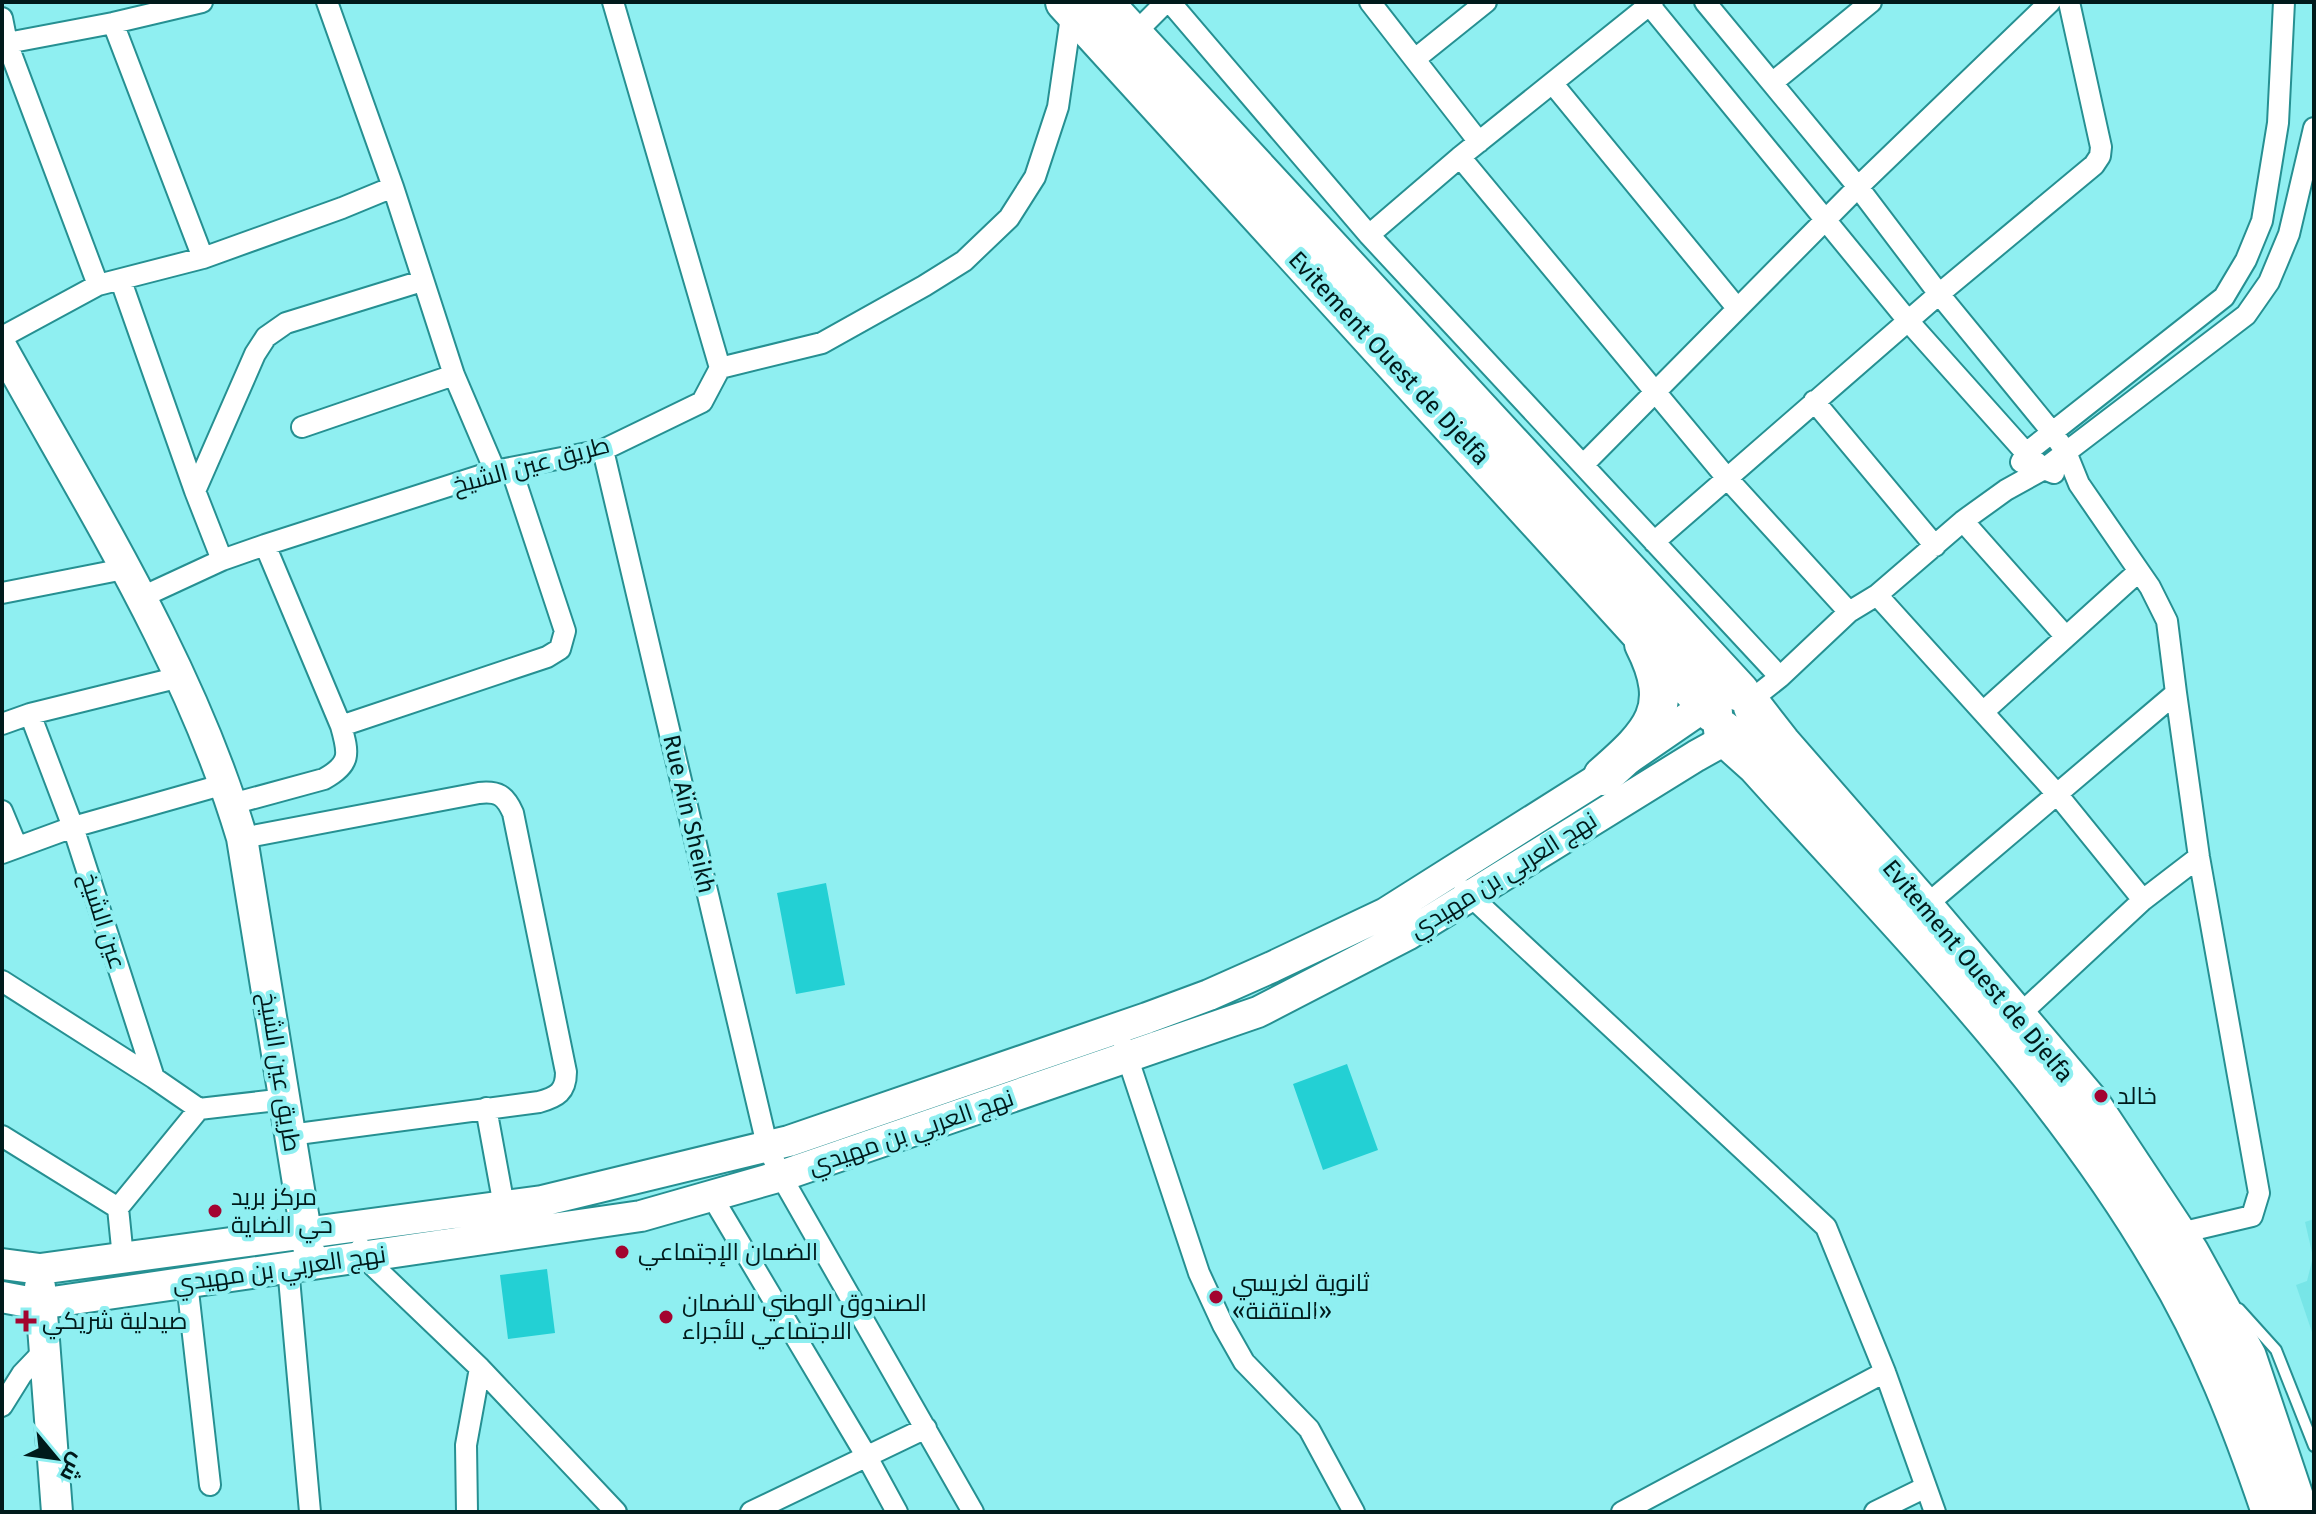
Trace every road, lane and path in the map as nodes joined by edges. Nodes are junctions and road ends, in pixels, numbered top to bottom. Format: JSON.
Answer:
{"nodes":[{"id":1,"x":202,"y":2,"type":"edge"},
{"id":2,"x":327,"y":2,"type":"edge"},
{"id":3,"x":613,"y":2,"type":"edge"},
{"id":4,"x":1168,"y":2,"type":"edge"},
{"id":5,"x":1370,"y":2,"type":"edge"},
{"id":6,"x":1486,"y":2,"type":"edge"},
{"id":7,"x":1705,"y":2,"type":"edge"},
{"id":8,"x":1871,"y":2,"type":"edge"},
{"id":9,"x":2050,"y":2,"type":"edge"},
{"id":10,"x":2069,"y":2,"type":"edge"},
{"id":11,"x":2284,"y":2,"type":"edge"},
{"id":12,"x":1650,"y":3,"type":"edge"},
{"id":13,"x":1080,"y":4,"type":"edge"},
{"id":14,"x":2,"y":18,"type":"edge"},
{"id":15,"x":113,"y":23,"type":"junction"},
{"id":16,"x":1133,"y":35,"type":"junction"},
{"id":17,"x":5,"y":44,"type":"edge"},
{"id":18,"x":1415,"y":59,"type":"junction"},
{"id":19,"x":1772,"y":83,"type":"junction"},
{"id":20,"x":1553,"y":84,"type":"junction"},
{"id":21,"x":2314,"y":128,"type":"edge"},
{"id":22,"x":1479,"y":142,"type":"junction"},
{"id":23,"x":1460,"y":157,"type":"junction"},
{"id":24,"x":393,"y":187,"type":"junction"},
{"id":25,"x":1858,"y":187,"type":"junction"},
{"id":26,"x":1825,"y":221,"type":"junction"},
{"id":27,"x":1369,"y":235,"type":"junction"},
{"id":28,"x":203,"y":258,"type":"junction"},
{"id":29,"x":121,"y":281,"type":"junction"},
{"id":30,"x":422,"y":281,"type":"junction"},
{"id":31,"x":98,"y":285,"type":"junction"},
{"id":32,"x":1939,"y":294,"type":"junction"},
{"id":33,"x":1737,"y":308,"type":"junction"},
{"id":34,"x":1909,"y":322,"type":"junction"},
{"id":35,"x":2,"y":337,"type":"edge"},
{"id":36,"x":2,"y":348,"type":"edge"},
{"id":37,"x":720,"y":368,"type":"junction"},
{"id":38,"x":454,"y":375,"type":"junction"},
{"id":39,"x":1656,"y":391,"type":"junction"},
{"id":40,"x":1814,"y":401,"type":"junction"},
{"id":41,"x":302,"y":427,"type":"dead end"},
{"id":42,"x":2052,"y":432,"type":"junction"},
{"id":43,"x":603,"y":450,"type":"junction"},
{"id":44,"x":2066,"y":452,"type":"junction"},
{"id":45,"x":2026,"y":453,"type":"junction"},
{"id":46,"x":1583,"y":465,"type":"junction"},
{"id":47,"x":2044,"y":469,"type":"junction"},
{"id":48,"x":503,"y":470,"type":"junction"},
{"id":49,"x":1726,"y":477,"type":"junction"},
{"id":50,"x":2079,"y":484,"type":"junction"},
{"id":51,"x":2006,"y":490,"type":"junction"},
{"id":52,"x":195,"y":491,"type":"junction"},
{"id":53,"x":1963,"y":521,"type":"junction"},
{"id":54,"x":1654,"y":542,"type":"junction"},
{"id":55,"x":265,"y":545,"type":"junction"},
{"id":56,"x":1935,"y":546,"type":"junction"},
{"id":57,"x":222,"y":560,"type":"junction"},
{"id":58,"x":124,"y":569,"type":"junction"},
{"id":59,"x":2138,"y":572,"type":"junction"},
{"id":60,"x":2,"y":593,"type":"edge"},
{"id":61,"x":1877,"y":595,"type":"junction"},
{"id":62,"x":142,"y":597,"type":"junction"},
{"id":63,"x":1849,"y":612,"type":"junction"},
{"id":64,"x":1633,"y":624,"type":"junction"},
{"id":65,"x":2066,"y":637,"type":"junction"},
{"id":66,"x":180,"y":677,"type":"junction"},
{"id":67,"x":1780,"y":677,"type":"junction"},
{"id":68,"x":2176,"y":693,"type":"junction"},
{"id":69,"x":1731,"y":712,"type":"junction"},
{"id":70,"x":1983,"y":712,"type":"junction"},
{"id":71,"x":30,"y":714,"type":"junction"},
{"id":72,"x":2,"y":724,"type":"edge"},
{"id":73,"x":341,"y":726,"type":"junction"},
{"id":74,"x":1603,"y":776,"type":"junction"},
{"id":75,"x":228,"y":794,"type":"junction"},
{"id":76,"x":2057,"y":794,"type":"junction"},
{"id":77,"x":2,"y":811,"type":"edge"},
{"id":78,"x":73,"y":827,"type":"junction"},
{"id":79,"x":242,"y":838,"type":"junction"},
{"id":80,"x":10,"y":850,"type":"edge"},
{"id":81,"x":2199,"y":857,"type":"junction"},
{"id":82,"x":1448,"y":874,"type":"junction"},
{"id":83,"x":1470,"y":896,"type":"junction"},
{"id":84,"x":2143,"y":900,"type":"junction"},
{"id":85,"x":1924,"y":907,"type":"junction"},
{"id":86,"x":2,"y":981,"type":"edge"},
{"id":87,"x":2017,"y":1017,"type":"junction"},
{"id":88,"x":1118,"y":1028,"type":"junction"},
{"id":89,"x":1073,"y":1043,"type":"junction"},
{"id":90,"x":1127,"y":1059,"type":"junction"},
{"id":91,"x":1081,"y":1075,"type":"junction"},
{"id":92,"x":154,"y":1078,"type":"junction"},
{"id":93,"x":286,"y":1099,"type":"junction"},
{"id":94,"x":486,"y":1108,"type":"junction"},
{"id":95,"x":199,"y":1109,"type":"junction"},
{"id":96,"x":290,"y":1135,"type":"junction"},
{"id":97,"x":2,"y":1136,"type":"edge"},
{"id":98,"x":767,"y":1145,"type":"junction"},
{"id":99,"x":781,"y":1176,"type":"junction"},
{"id":100,"x":711,"y":1195,"type":"junction"},
{"id":101,"x":504,"y":1206,"type":"junction"},
{"id":102,"x":118,"y":1208,"type":"junction"},
{"id":103,"x":355,"y":1228,"type":"junction"},
{"id":104,"x":306,"y":1233,"type":"junction"},
{"id":105,"x":2183,"y":1243,"type":"junction"},
{"id":106,"x":364,"y":1257,"type":"junction"},
{"id":107,"x":123,"y":1258,"type":"junction"},
{"id":108,"x":2,"y":1264,"type":"edge"},
{"id":109,"x":300,"y":1266,"type":"junction"},
{"id":110,"x":40,"y":1269,"type":"junction"},
{"id":111,"x":187,"y":1282,"type":"junction"},
{"id":112,"x":2,"y":1297,"type":"edge"},
{"id":113,"x":39,"y":1304,"type":"junction"},
{"id":114,"x":44,"y":1351,"type":"junction"},
{"id":115,"x":480,"y":1368,"type":"junction"},
{"id":116,"x":1885,"y":1372,"type":"junction"},
{"id":117,"x":2,"y":1406,"type":"edge"},
{"id":118,"x":926,"y":1428,"type":"junction"},
{"id":119,"x":2314,"y":1446,"type":"edge"},
{"id":120,"x":867,"y":1457,"type":"junction"},
{"id":121,"x":210,"y":1485,"type":"dead end"},
{"id":122,"x":1926,"y":1487,"type":"junction"},
{"id":123,"x":57,"y":1512,"type":"edge"},
{"id":124,"x":310,"y":1512,"type":"edge"},
{"id":125,"x":467,"y":1512,"type":"edge"},
{"id":126,"x":616,"y":1512,"type":"edge"},
{"id":127,"x":751,"y":1512,"type":"edge"},
{"id":128,"x":897,"y":1512,"type":"edge"},
{"id":129,"x":973,"y":1512,"type":"edge"},
{"id":130,"x":1354,"y":1512,"type":"edge"},
{"id":131,"x":1622,"y":1512,"type":"edge"},
{"id":132,"x":1875,"y":1512,"type":"edge"},
{"id":133,"x":1935,"y":1512,"type":"edge"},
{"id":134,"x":2271,"y":1512,"type":"edge"},
{"id":135,"x":2299,"y":1512,"type":"edge"}],
"edges":[{"from":1,"to":15,"type":"street"},
{"from":2,"to":24,"type":"street"},
{"from":3,"to":37,"type":"street"},
{"from":4,"to":16,"type":"street"},
{"from":4,"to":27,"type":"street"},
{"from":5,"to":18,"type":"street"},
{"from":6,"to":18,"type":"street"},
{"from":7,"to":19,"type":"street"},
{"from":8,"to":19,"type":"street"},
{"from":9,"to":25,"type":"street"},
{"from":10,"to":32,"type":"street"},
{"from":11,"to":42,"type":"street"},
{"from":12,"to":20,"type":"street"},
{"from":12,"to":26,"type":"street"},
{"from":13,"to":16,"type":"highway","name":"Evitement Ouest de Djelfa"},
{"from":13,"to":37,"type":"street"},
{"from":13,"to":64,"type":"highway","name":"Evitement Ouest de Djelfa"},
{"from":14,"to":17,"type":"street"},
{"from":15,"to":17,"type":"street"},
{"from":15,"to":28,"type":"street"},
{"from":16,"to":69,"type":"highway","name":"Evitement Ouest de Djelfa"},
{"from":17,"to":31,"type":"street"},
{"from":18,"to":22,"type":"street"},
{"from":19,"to":25,"type":"street"},
{"from":20,"to":22,"type":"street"},
{"from":20,"to":33,"type":"street"},
{"from":21,"to":44,"type":"street"},
{"from":22,"to":23,"type":"street"},
{"from":23,"to":27,"type":"street"},
{"from":23,"to":39,"type":"street"},
{"from":24,"to":28,"type":"street"},
{"from":24,"to":30,"type":"street"},
{"from":25,"to":26,"type":"street"},
{"from":25,"to":32,"type":"street"},
{"from":26,"to":33,"type":"street"},
{"from":26,"to":34,"type":"street"},
{"from":27,"to":46,"type":"street"},
{"from":28,"to":29,"type":"street"},
{"from":29,"to":31,"type":"street"},
{"from":29,"to":52,"type":"street"},
{"from":30,"to":38,"type":"street"},
{"from":30,"to":52,"type":"street"},
{"from":31,"to":35,"type":"street"},
{"from":32,"to":34,"type":"street"},
{"from":32,"to":42,"type":"street"},
{"from":33,"to":39,"type":"street"},
{"from":34,"to":40,"type":"street"},
{"from":34,"to":45,"type":"street"},
{"from":36,"to":58,"type":"main road","name":"طريق عين الشيخ"},
{"from":37,"to":43,"type":"street","name":"طريق عين الشيخ"},
{"from":38,"to":41,"type":"street"},
{"from":38,"to":48,"type":"street"},
{"from":39,"to":46,"type":"street"},
{"from":39,"to":49,"type":"street"},
{"from":40,"to":49,"type":"street"},
{"from":40,"to":56,"type":"street"},
{"from":42,"to":44,"type":"street"},
{"from":42,"to":45,"type":"street"},
{"from":43,"to":48,"type":"street","name":"طريق عين الشيخ"},
{"from":43,"to":98,"type":"street","name":"Rue Aïn Sheikh"},
{"from":44,"to":47,"type":"street"},
{"from":44,"to":50,"type":"street"},
{"from":45,"to":47,"type":"street"},
{"from":45,"to":51,"type":"street"},
{"from":46,"to":54,"type":"street"},
{"from":47,"to":50,"type":"street"},
{"from":47,"to":51,"type":"street"},
{"from":48,"to":55,"type":"street","name":"طريق عين الشيخ"},
{"from":48,"to":73,"type":"street"},
{"from":49,"to":54,"type":"street"},
{"from":49,"to":63,"type":"street"},
{"from":50,"to":59,"type":"street"},
{"from":51,"to":53,"type":"street"},
{"from":52,"to":57,"type":"street"},
{"from":53,"to":56,"type":"street"},
{"from":53,"to":65,"type":"street"},
{"from":54,"to":67,"type":"street"},
{"from":55,"to":57,"type":"street","name":"طريق عين الشيخ"},
{"from":55,"to":73,"type":"street"},
{"from":56,"to":61,"type":"street"},
{"from":57,"to":62,"type":"street","name":"طريق عين الشيخ"},
{"from":58,"to":60,"type":"street"},
{"from":58,"to":62,"type":"main road","name":"طريق عين الشيخ"},
{"from":59,"to":65,"type":"street"},
{"from":59,"to":68,"type":"street"},
{"from":61,"to":63,"type":"street"},
{"from":61,"to":70,"type":"street"},
{"from":62,"to":66,"type":"main road","name":"طريق عين الشيخ"},
{"from":63,"to":67,"type":"street"},
{"from":64,"to":69,"type":"highway","name":"Evitement Ouest de Djelfa"},
{"from":64,"to":74,"type":"highway"},
{"from":65,"to":70,"type":"street"},
{"from":66,"to":71,"type":"street"},
{"from":66,"to":75,"type":"main road","name":"طريق عين الشيخ"},
{"from":67,"to":69,"type":"street"},
{"from":68,"to":76,"type":"street"},
{"from":68,"to":81,"type":"street"},
{"from":69,"to":74,"type":"main road","name":"نهج العربي بن مهيدي"},
{"from":69,"to":83,"type":"main road","name":"نهج العربي بن مهيدي"},
{"from":69,"to":85,"type":"highway","name":"Evitement Ouest de Djelfa"},
{"from":69,"to":134,"type":"highway","name":"Evitement Ouest de Djelfa"},
{"from":70,"to":76,"type":"street"},
{"from":71,"to":72,"type":"street"},
{"from":71,"to":78,"type":"street","name":"عين الشيخ"},
{"from":73,"to":75,"type":"street"},
{"from":74,"to":82,"type":"main road","name":"نهج العربي بن مهيدي"},
{"from":75,"to":78,"type":"street"},
{"from":75,"to":79,"type":"main road","name":"طريق عين الشيخ"},
{"from":76,"to":84,"type":"street"},
{"from":76,"to":85,"type":"street"},
{"from":77,"to":80,"type":"street"},
{"from":78,"to":80,"type":"street"},
{"from":78,"to":92,"type":"street","name":"عين الشيخ"},
{"from":79,"to":93,"type":"main road","name":"طريق عين الشيخ"},
{"from":79,"to":94,"type":"street"},
{"from":81,"to":84,"type":"street"},
{"from":81,"to":105,"type":"street"},
{"from":82,"to":83,"type":"street"},
{"from":82,"to":88,"type":"main road","name":"نهج العربي بن مهيدي"},
{"from":83,"to":90,"type":"main road","name":"نهج العربي بن مهيدي"},
{"from":83,"to":116,"type":"street"},
{"from":84,"to":87,"type":"street"},
{"from":85,"to":87,"type":"highway","name":"Evitement Ouest de Djelfa"},
{"from":86,"to":92,"type":"street"},
{"from":87,"to":105,"type":"highway","name":"Evitement Ouest de Djelfa"},
{"from":88,"to":89,"type":"main road","name":"نهج العربي بن مهيدي"},
{"from":88,"to":90,"type":"street"},
{"from":89,"to":91,"type":"main road"},
{"from":89,"to":98,"type":"main road","name":"نهج العربي بن مهيدي"},
{"from":90,"to":91,"type":"main road","name":"نهج العربي بن مهيدي"},
{"from":90,"to":130,"type":"street"},
{"from":91,"to":99,"type":"main road","name":"نهج العربي بن مهيدي"},
{"from":92,"to":95,"type":"street"},
{"from":93,"to":95,"type":"street"},
{"from":93,"to":96,"type":"main road","name":"طريق عين الشيخ"},
{"from":94,"to":96,"type":"street"},
{"from":94,"to":101,"type":"street"},
{"from":95,"to":102,"type":"street"},
{"from":96,"to":104,"type":"main road","name":"طريق عين الشيخ"},
{"from":97,"to":102,"type":"street"},
{"from":98,"to":99,"type":"street","name":"Rue Aïn Sheikh"},
{"from":98,"to":101,"type":"main road","name":"نهج العربي بن مهيدي"},
{"from":99,"to":100,"type":"main road","name":"نهج العربي بن مهيدي"},
{"from":99,"to":118,"type":"street","name":"Rue Aïn Sheikh"},
{"from":100,"to":106,"type":"main road","name":"نهج العربي بن مهيدي"},
{"from":100,"to":120,"type":"street"},
{"from":101,"to":103,"type":"main road","name":"نهج العربي بن مهيدي"},
{"from":102,"to":107,"type":"street"},
{"from":103,"to":104,"type":"main road","name":"نهج العربي بن مهيدي"},
{"from":103,"to":106,"type":"street"},
{"from":104,"to":107,"type":"main road","name":"نهج العربي بن مهيدي"},
{"from":104,"to":109,"type":"main road","name":"طريق عين الشيخ"},
{"from":105,"to":119,"type":"lane"},
{"from":105,"to":135,"type":"highway","name":"Evitement Ouest de Djelfa"},
{"from":106,"to":109,"type":"main road","name":"نهج العربي بن مهيدي"},
{"from":106,"to":115,"type":"street"},
{"from":107,"to":110,"type":"main road","name":"نهج العربي بن مهيدي"},
{"from":108,"to":110,"type":"main road","name":"نهج العربي بن مهيدي"},
{"from":109,"to":111,"type":"main road","name":"نهج العربي بن مهيدي"},
{"from":109,"to":124,"type":"street"},
{"from":110,"to":113,"type":"main road"},
{"from":111,"to":113,"type":"main road","name":"نهج العربي بن مهيدي"},
{"from":111,"to":121,"type":"street"},
{"from":112,"to":113,"type":"main road","name":"نهج العربي بن مهيدي"},
{"from":113,"to":114,"type":"main road"},
{"from":114,"to":117,"type":"street"},
{"from":114,"to":123,"type":"main road"},
{"from":115,"to":125,"type":"street"},
{"from":115,"to":126,"type":"street"},
{"from":116,"to":122,"type":"street"},
{"from":116,"to":131,"type":"street"},
{"from":118,"to":120,"type":"street"},
{"from":118,"to":129,"type":"street","name":"Rue Aïn Sheikh"},
{"from":120,"to":127,"type":"street"},
{"from":120,"to":128,"type":"street"},
{"from":122,"to":132,"type":"street"},
{"from":122,"to":133,"type":"street"}]}
